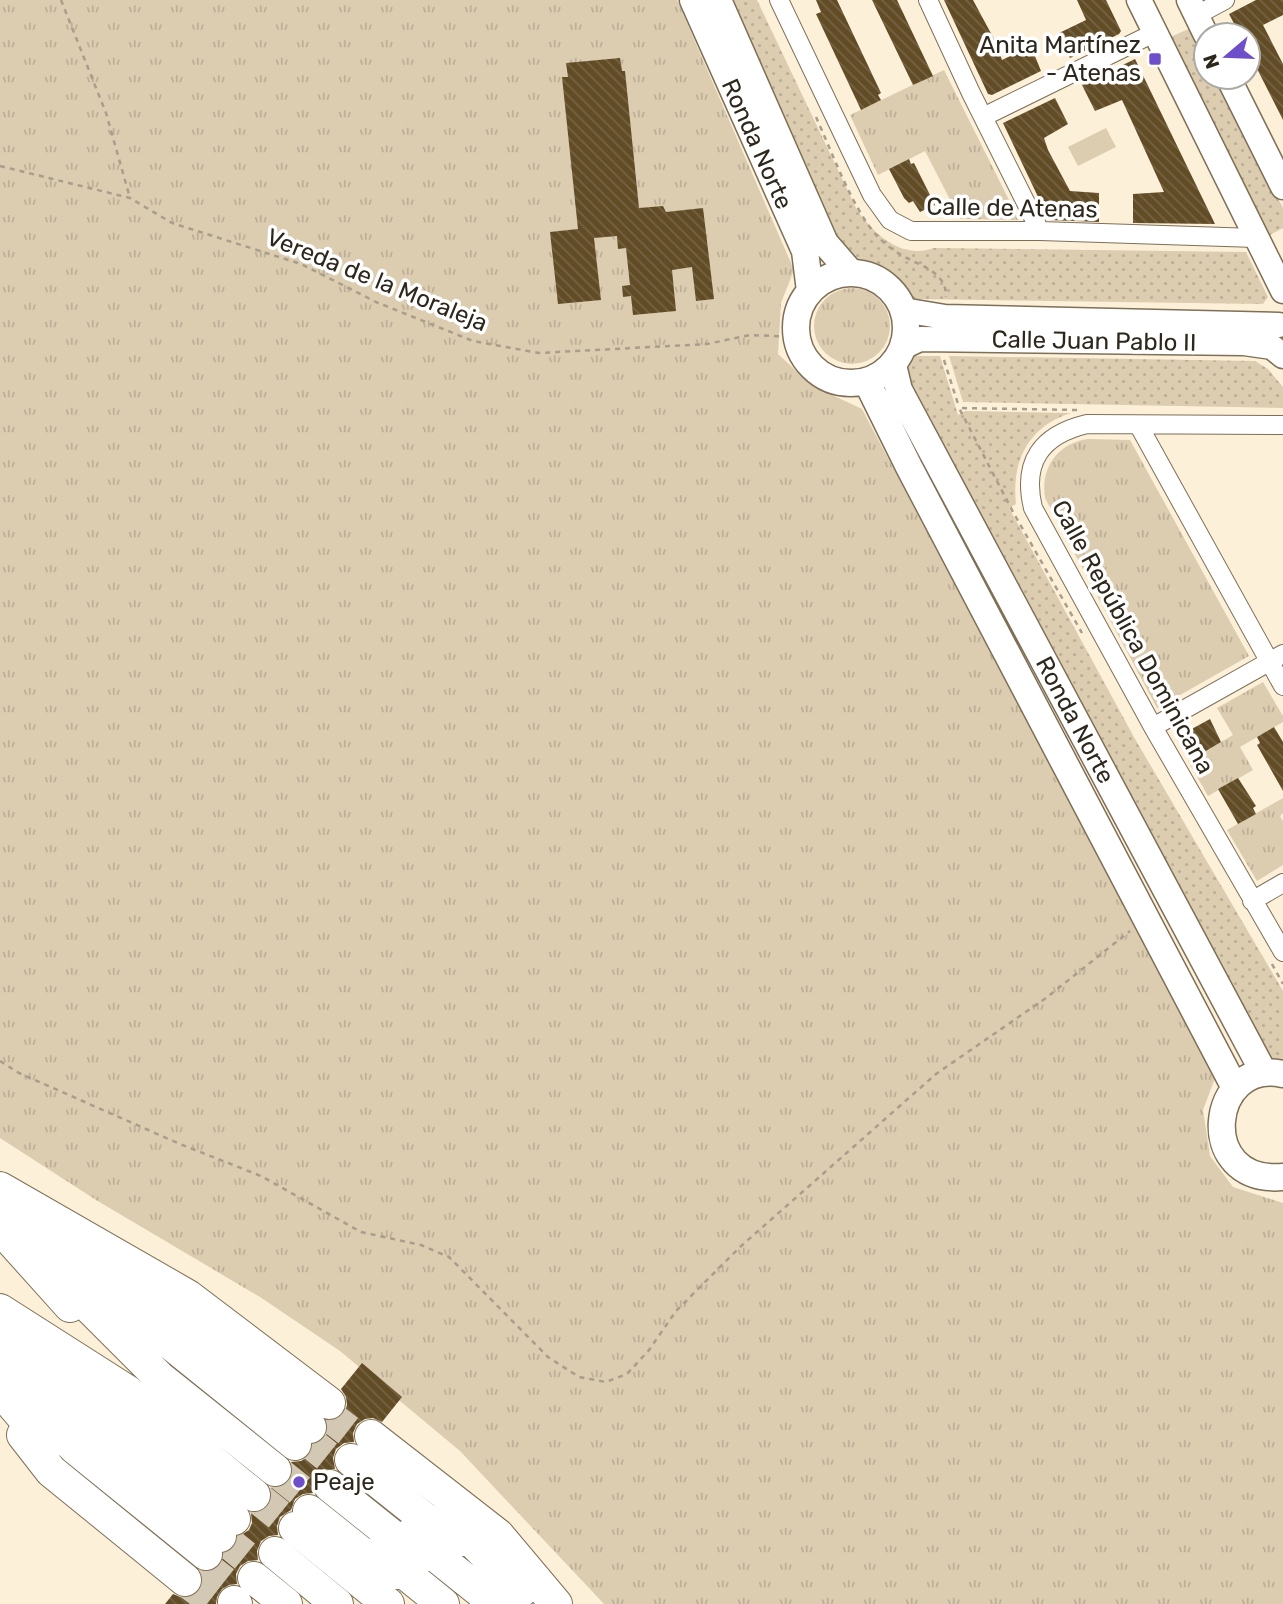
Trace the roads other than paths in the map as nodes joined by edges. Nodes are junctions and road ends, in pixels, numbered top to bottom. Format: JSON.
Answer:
{"nodes":[{"id":1,"x":693,"y":0,"type":"edge"},
{"id":2,"x":718,"y":0,"type":"edge"},
{"id":3,"x":779,"y":0,"type":"edge"},
{"id":4,"x":928,"y":0,"type":"edge"},
{"id":5,"x":1139,"y":0,"type":"edge"},
{"id":6,"x":1225,"y":0,"type":"edge"},
{"id":7,"x":1198,"y":17,"type":"edge"},
{"id":8,"x":1154,"y":33,"type":"junction"},
{"id":9,"x":1235,"y":91,"type":"edge"},
{"id":10,"x":983,"y":117,"type":"junction"},
{"id":11,"x":1283,"y":187,"type":"edge"},
{"id":12,"x":1040,"y":231,"type":"junction"},
{"id":13,"x":1256,"y":238,"type":"junction"},
{"id":14,"x":850,"y":273,"type":"junction"},
{"id":15,"x":810,"y":291,"type":"junction"},
{"id":16,"x":1283,"y":291,"type":"edge"},
{"id":17,"x":903,"y":310,"type":"junction"},
{"id":18,"x":1281,"y":321,"type":"edge"},
{"id":19,"x":898,"y":356,"type":"junction"},
{"id":20,"x":1283,"y":356,"type":"edge"},
{"id":21,"x":867,"y":382,"type":"junction"},
{"id":22,"x":1283,"y":425,"type":"edge"},
{"id":23,"x":1139,"y":426,"type":"junction"},
{"id":24,"x":1276,"y":658,"type":"edge"},
{"id":25,"x":1283,"y":686,"type":"edge"},
{"id":26,"x":1153,"y":727,"type":"junction"},
{"id":27,"x":1283,"y":883,"type":"edge"},
{"id":28,"x":1252,"y":901,"type":"junction"},
{"id":29,"x":1276,"y":956,"type":"edge"},
{"id":30,"x":1273,"y":1074,"type":"edge"},
{"id":31,"x":1235,"y":1088,"type":"junction"},
{"id":32,"x":1283,"y":1177,"type":"edge"},
{"id":33,"x":0,"y":1204,"type":"edge"},
{"id":34,"x":0,"y":1228,"type":"edge"},
{"id":35,"x":0,"y":1310,"type":"edge"},
{"id":36,"x":0,"y":1318,"type":"edge"},
{"id":37,"x":0,"y":1324,"type":"edge"},
{"id":38,"x":0,"y":1333,"type":"edge"},
{"id":39,"x":0,"y":1341,"type":"edge"},
{"id":40,"x":0,"y":1350,"type":"edge"},
{"id":41,"x":0,"y":1361,"type":"edge"},
{"id":42,"x":0,"y":1371,"type":"edge"},
{"id":43,"x":0,"y":1380,"type":"edge"},
{"id":44,"x":0,"y":1390,"type":"edge"},
{"id":45,"x":0,"y":1406,"type":"edge"},
{"id":46,"x":258,"y":1490,"type":"junction"},
{"id":47,"x":296,"y":1530,"type":"edge"},
{"id":48,"x":286,"y":1604,"type":"edge"},
{"id":49,"x":304,"y":1604,"type":"edge"},
{"id":50,"x":321,"y":1604,"type":"edge"},
{"id":51,"x":337,"y":1604,"type":"edge"},
{"id":52,"x":355,"y":1604,"type":"edge"},
{"id":53,"x":372,"y":1604,"type":"edge"},
{"id":54,"x":388,"y":1604,"type":"edge"},
{"id":55,"x":409,"y":1604,"type":"edge"},
{"id":56,"x":426,"y":1604,"type":"edge"},
{"id":57,"x":443,"y":1604,"type":"edge"},
{"id":58,"x":464,"y":1604,"type":"edge"},
{"id":59,"x":480,"y":1604,"type":"edge"},
{"id":60,"x":496,"y":1604,"type":"edge"},
{"id":61,"x":509,"y":1604,"type":"edge"},
{"id":62,"x":522,"y":1604,"type":"edge"},
{"id":63,"x":534,"y":1604,"type":"edge"},
{"id":64,"x":547,"y":1604,"type":"edge"},
{"id":65,"x":556,"y":1604,"type":"edge"}],
"edges":[{"from":1,"to":15,"type":"main road","name":"Ronda Norte"},
{"from":2,"to":14,"type":"main road","name":"Ronda Norte"},
{"from":3,"to":12,"type":"street","name":"Calle de Atenas"},
{"from":4,"to":10,"type":"street"},
{"from":5,"to":8,"type":"main road"},
{"from":6,"to":7,"type":"street"},
{"from":8,"to":10,"type":"street"},
{"from":8,"to":13,"type":"main road"},
{"from":9,"to":11,"type":"main road"},
{"from":10,"to":12,"type":"street"},
{"from":12,"to":13,"type":"street","name":"Calle de Atenas"},
{"from":13,"to":16,"type":"main road"},
{"from":14,"to":15,"type":"main road"},
{"from":14,"to":17,"type":"main road"},
{"from":15,"to":21,"type":"main road"},
{"from":17,"to":18,"type":"main road","name":"Calle Juan Pablo II"},
{"from":17,"to":19,"type":"main road","name":"Ronda Norte"},
{"from":18,"to":20,"type":"main road"},
{"from":19,"to":20,"type":"main road","name":"Calle Juan Pablo II"},
{"from":19,"to":21,"type":"main road"},
{"from":19,"to":30,"type":"main road","name":"Ronda Norte"},
{"from":21,"to":31,"type":"main road","name":"Ronda Norte"},
{"from":22,"to":23,"type":"street","name":"Calle República Dominicana"},
{"from":23,"to":24,"type":"street"},
{"from":23,"to":26,"type":"street","name":"Calle República Dominicana"},
{"from":24,"to":25,"type":"street"},
{"from":24,"to":26,"type":"street"},
{"from":26,"to":28,"type":"street","name":"Calle República Dominicana"},
{"from":27,"to":28,"type":"street"},
{"from":28,"to":29,"type":"street","name":"Calle República Dominicana"},
{"from":30,"to":31,"type":"main road","name":"Ronda Norte"},
{"from":31,"to":32,"type":"main road"},
{"from":33,"to":46,"type":"highway"},
{"from":33,"to":46,"type":"highway"},
{"from":33,"to":46,"type":"highway"},
{"from":34,"to":46,"type":"highway"},
{"from":35,"to":46,"type":"highway"},
{"from":36,"to":46,"type":"highway"},
{"from":37,"to":46,"type":"highway"},
{"from":38,"to":46,"type":"highway"},
{"from":39,"to":46,"type":"highway"},
{"from":40,"to":46,"type":"highway"},
{"from":41,"to":46,"type":"highway"},
{"from":42,"to":46,"type":"highway"},
{"from":43,"to":46,"type":"highway"},
{"from":44,"to":46,"type":"highway"},
{"from":45,"to":46,"type":"highway"},
{"from":47,"to":48,"type":"highway"},
{"from":47,"to":49,"type":"highway"},
{"from":47,"to":50,"type":"highway"},
{"from":47,"to":51,"type":"highway"},
{"from":47,"to":52,"type":"highway"},
{"from":47,"to":53,"type":"highway"},
{"from":47,"to":54,"type":"highway"},
{"from":47,"to":55,"type":"highway"},
{"from":47,"to":56,"type":"highway"},
{"from":47,"to":57,"type":"highway"},
{"from":47,"to":58,"type":"highway"},
{"from":47,"to":59,"type":"highway"},
{"from":47,"to":60,"type":"highway"},
{"from":47,"to":61,"type":"highway"},
{"from":47,"to":62,"type":"highway"},
{"from":47,"to":63,"type":"highway"},
{"from":47,"to":64,"type":"highway"},
{"from":47,"to":65,"type":"highway"}]}
